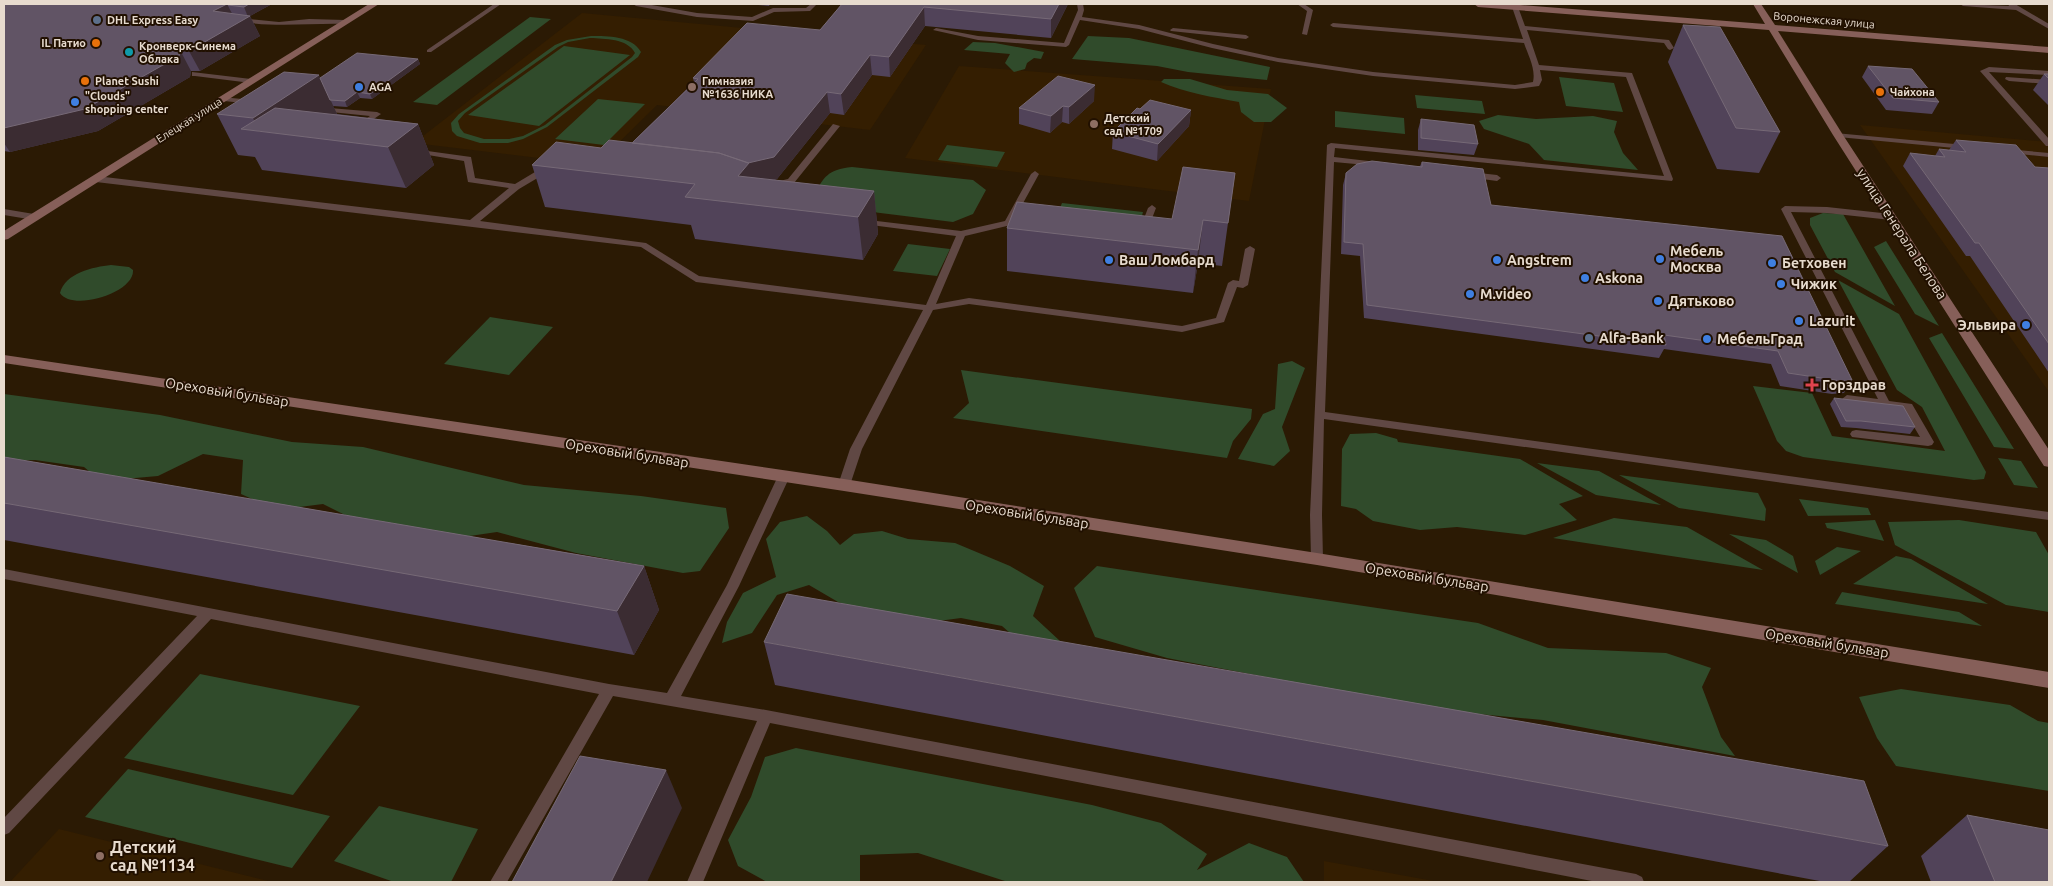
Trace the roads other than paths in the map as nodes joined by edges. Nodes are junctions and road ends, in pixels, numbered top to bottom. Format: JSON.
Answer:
{"nodes":[{"id":1,"x":375,"y":4,"type":"edge"},
{"id":2,"x":498,"y":4,"type":"edge"},
{"id":3,"x":636,"y":4,"type":"edge"},
{"id":4,"x":814,"y":4,"type":"edge"},
{"id":5,"x":1080,"y":4,"type":"edge"},
{"id":6,"x":1300,"y":4,"type":"edge"},
{"id":7,"x":1478,"y":4,"type":"edge"},
{"id":8,"x":1757,"y":4,"type":"edge"},
{"id":9,"x":1963,"y":4,"type":"edge"},
{"id":10,"x":2012,"y":6,"type":"edge"},
{"id":11,"x":1515,"y":7,"type":"junction"},
{"id":12,"x":1078,"y":18,"type":"junction"},
{"id":13,"x":231,"y":19,"type":"edge"},
{"id":14,"x":345,"y":22,"type":"junction"},
{"id":15,"x":1333,"y":25,"type":"dead end"},
{"id":16,"x":1139,"y":27,"type":"junction"},
{"id":17,"x":1773,"y":27,"type":"junction"},
{"id":18,"x":2049,"y":27,"type":"edge"},
{"id":19,"x":1522,"y":28,"type":"junction"},
{"id":20,"x":936,"y":30,"type":"edge"},
{"id":21,"x":1305,"y":34,"type":"dead end"},
{"id":22,"x":1246,"y":37,"type":"dead end"},
{"id":23,"x":1526,"y":41,"type":"junction"},
{"id":24,"x":1670,"y":48,"type":"dead end"},
{"id":25,"x":2049,"y":50,"type":"edge"},
{"id":26,"x":430,"y":51,"type":"dead end"},
{"id":27,"x":1536,"y":67,"type":"junction"},
{"id":28,"x":2049,"y":73,"type":"edge"},
{"id":29,"x":195,"y":74,"type":"edge"},
{"id":30,"x":2009,"y":79,"type":"dead end"},
{"id":31,"x":252,"y":81,"type":"junction"},
{"id":32,"x":2049,"y":82,"type":"edge"},
{"id":33,"x":224,"y":99,"type":"junction"},
{"id":34,"x":266,"y":103,"type":"edge"},
{"id":35,"x":312,"y":108,"type":"dead end"},
{"id":36,"x":836,"y":126,"type":"dead end"},
{"id":37,"x":348,"y":135,"type":"edge"},
{"id":38,"x":1838,"y":135,"type":"junction"},
{"id":39,"x":2049,"y":144,"type":"edge"},
{"id":40,"x":1973,"y":148,"type":"edge"},
{"id":41,"x":410,"y":150,"type":"edge"},
{"id":42,"x":2002,"y":151,"type":"edge"},
{"id":43,"x":2049,"y":155,"type":"edge"},
{"id":44,"x":1330,"y":159,"type":"junction"},
{"id":45,"x":1389,"y":166,"type":"edge"},
{"id":46,"x":557,"y":168,"type":"edge"},
{"id":47,"x":1035,"y":174,"type":"dead end"},
{"id":48,"x":1458,"y":174,"type":"edge"},
{"id":49,"x":1497,"y":178,"type":"dead end"},
{"id":50,"x":96,"y":179,"type":"junction"},
{"id":51,"x":516,"y":187,"type":"junction"},
{"id":52,"x":764,"y":188,"type":"edge"},
{"id":53,"x":1152,"y":208,"type":"dead end"},
{"id":54,"x":4,"y":212,"type":"edge"},
{"id":55,"x":34,"y":217,"type":"junction"},
{"id":56,"x":1891,"y":217,"type":"junction"},
{"id":57,"x":853,"y":220,"type":"edge"},
{"id":58,"x":472,"y":223,"type":"junction"},
{"id":59,"x":961,"y":234,"type":"junction"},
{"id":60,"x":4,"y":236,"type":"edge"},
{"id":61,"x":1141,"y":239,"type":"edge"},
{"id":62,"x":1250,"y":249,"type":"dead end"},
{"id":63,"x":929,"y":308,"type":"junction"},
{"id":64,"x":4,"y":359,"type":"edge"},
{"id":65,"x":1835,"y":398,"type":"edge"},
{"id":66,"x":1886,"y":403,"type":"junction"},
{"id":67,"x":1319,"y":415,"type":"junction"},
{"id":68,"x":1856,"y":434,"type":"dead end"},
{"id":69,"x":2049,"y":462,"type":"edge"},
{"id":70,"x":784,"y":476,"type":"junction"},
{"id":71,"x":844,"y":485,"type":"junction"},
{"id":72,"x":2049,"y":516,"type":"edge"},
{"id":73,"x":1317,"y":559,"type":"junction"},
{"id":74,"x":4,"y":574,"type":"edge"},
{"id":75,"x":208,"y":613,"type":"junction"},
{"id":76,"x":2049,"y":680,"type":"edge"},
{"id":77,"x":609,"y":690,"type":"junction"},
{"id":78,"x":671,"y":700,"type":"junction"},
{"id":79,"x":766,"y":716,"type":"junction"},
{"id":80,"x":4,"y":828,"type":"edge"},
{"id":81,"x":498,"y":882,"type":"edge"},
{"id":82,"x":694,"y":882,"type":"edge"},
{"id":83,"x":1636,"y":882,"type":"edge"}],
"edges":[{"from":1,"to":14,"type":"street","name":"Елецкая улица"},
{"from":2,"to":26,"type":"lane"},
{"from":3,"to":4,"type":"lane"},
{"from":5,"to":12,"type":"lane"},
{"from":6,"to":21,"type":"lane"},
{"from":7,"to":11,"type":"street","name":"Воронежская улица"},
{"from":8,"to":17,"type":"street","name":"улица Генерала Белова"},
{"from":9,"to":10,"type":"lane"},
{"from":10,"to":18,"type":"lane"},
{"from":11,"to":17,"type":"street","name":"Воронежская улица"},
{"from":11,"to":19,"type":"lane"},
{"from":12,"to":16,"type":"lane"},
{"from":12,"to":20,"type":"lane"},
{"from":13,"to":14,"type":"lane"},
{"from":14,"to":31,"type":"street","name":"Елецкая улица"},
{"from":15,"to":23,"type":"lane"},
{"from":16,"to":22,"type":"lane"},
{"from":16,"to":27,"type":"lane"},
{"from":17,"to":25,"type":"street","name":"Воронежская улица"},
{"from":17,"to":38,"type":"street","name":"улица Генерала Белова"},
{"from":19,"to":23,"type":"lane"},
{"from":19,"to":24,"type":"lane"},
{"from":23,"to":27,"type":"lane"},
{"from":27,"to":44,"type":"lane"},
{"from":28,"to":39,"type":"lane"},
{"from":29,"to":31,"type":"lane"},
{"from":30,"to":32,"type":"lane"},
{"from":31,"to":33,"type":"street","name":"Елецкая улица"},
{"from":33,"to":34,"type":"lane"},
{"from":33,"to":50,"type":"street","name":"Елецкая улица"},
{"from":35,"to":37,"type":"lane"},
{"from":36,"to":52,"type":"lane"},
{"from":38,"to":40,"type":"lane"},
{"from":38,"to":56,"type":"street","name":"улица Генерала Белова"},
{"from":41,"to":51,"type":"lane"},
{"from":42,"to":43,"type":"lane"},
{"from":44,"to":45,"type":"lane"},
{"from":44,"to":67,"type":"lane"},
{"from":46,"to":51,"type":"lane"},
{"from":47,"to":59,"type":"lane"},
{"from":48,"to":49,"type":"lane"},
{"from":50,"to":55,"type":"street","name":"Елецкая улица"},
{"from":50,"to":58,"type":"lane"},
{"from":51,"to":58,"type":"lane"},
{"from":53,"to":61,"type":"lane"},
{"from":54,"to":55,"type":"lane"},
{"from":55,"to":60,"type":"street","name":"Елецкая улица"},
{"from":56,"to":66,"type":"lane"},
{"from":56,"to":69,"type":"street","name":"улица Генерала Белова"},
{"from":57,"to":59,"type":"lane"},
{"from":58,"to":63,"type":"lane"},
{"from":59,"to":63,"type":"lane"},
{"from":62,"to":63,"type":"lane"},
{"from":63,"to":71,"type":"lane"},
{"from":64,"to":70,"type":"street","name":"Ореховый бульвар"},
{"from":65,"to":66,"type":"lane"},
{"from":66,"to":68,"type":"lane"},
{"from":67,"to":72,"type":"lane"},
{"from":67,"to":73,"type":"lane"},
{"from":70,"to":71,"type":"street","name":"Ореховый бульвар"},
{"from":70,"to":78,"type":"lane"},
{"from":71,"to":73,"type":"street","name":"Ореховый бульвар"},
{"from":73,"to":76,"type":"street","name":"Ореховый бульвар"},
{"from":74,"to":75,"type":"lane"},
{"from":75,"to":77,"type":"lane"},
{"from":75,"to":80,"type":"lane"},
{"from":77,"to":78,"type":"lane"},
{"from":77,"to":81,"type":"lane"},
{"from":78,"to":79,"type":"lane"},
{"from":79,"to":82,"type":"lane"},
{"from":79,"to":83,"type":"lane"}]}
